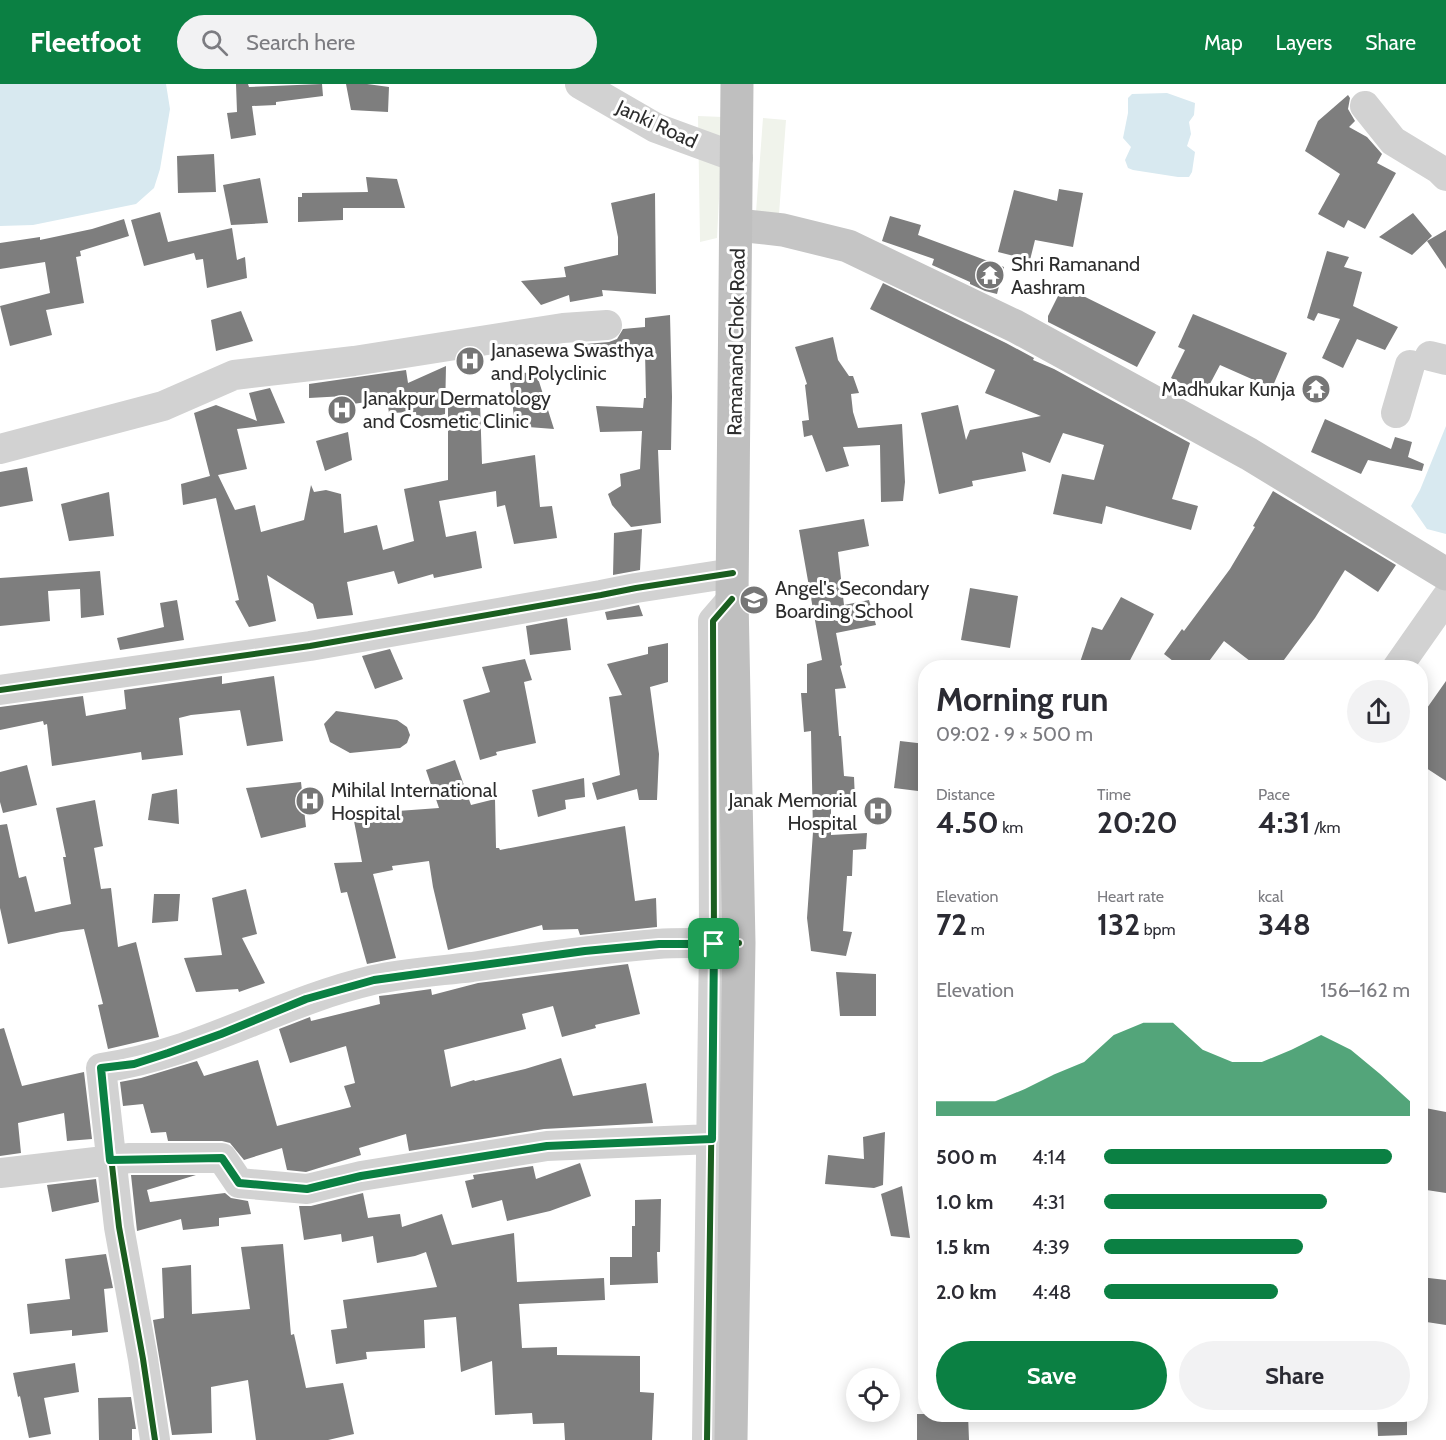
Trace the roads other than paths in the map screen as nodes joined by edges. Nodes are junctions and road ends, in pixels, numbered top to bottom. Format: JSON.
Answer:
{"nodes":[{"id":1,"x":580,"y":84,"type":"edge"},
{"id":2,"x":737,"y":84,"type":"edge"},
{"id":3,"x":1365,"y":106,"type":"dead end"},
{"id":4,"x":738,"y":158,"type":"junction"},
{"id":5,"x":1446,"y":176,"type":"edge"},
{"id":6,"x":737,"y":225,"type":"junction"},
{"id":7,"x":607,"y":325,"type":"dead end"},
{"id":8,"x":1428,"y":360,"type":"edge"},
{"id":9,"x":1395,"y":413,"type":"dead end"},
{"id":10,"x":0,"y":449,"type":"edge"},
{"id":11,"x":1446,"y":574,"type":"edge"},
{"id":12,"x":733,"y":586,"type":"junction"},
{"id":13,"x":1446,"y":598,"type":"edge"},
{"id":14,"x":1403,"y":660,"type":"edge"},
{"id":15,"x":0,"y":690,"type":"edge"},
{"id":16,"x":726,"y":944,"type":"junction"},
{"id":17,"x":712,"y":1139,"type":"junction"},
{"id":18,"x":110,"y":1160,"type":"junction"},
{"id":19,"x":0,"y":1173,"type":"edge"},
{"id":20,"x":155,"y":1440,"type":"edge"},
{"id":21,"x":707,"y":1440,"type":"edge"},
{"id":22,"x":731,"y":1440,"type":"edge"}],
"edges":[{"from":1,"to":4,"type":"street","name":"Janki Road"},
{"from":2,"to":4,"type":"highway","name":"Ramanand Chok Road"},
{"from":3,"to":5,"type":"street"},
{"from":4,"to":6,"type":"highway","name":"Ramanand Chok Road"},
{"from":6,"to":11,"type":"main road"},
{"from":6,"to":12,"type":"highway","name":"Ramanand Chok Road"},
{"from":7,"to":10,"type":"street"},
{"from":8,"to":9,"type":"street"},
{"from":12,"to":15,"type":"street"},
{"from":12,"to":16,"type":"highway","name":"Ramanand Chok Road"},
{"from":13,"to":14,"type":"street"},
{"from":16,"to":17,"type":"street"},
{"from":16,"to":18,"type":"street"},
{"from":16,"to":22,"type":"highway","name":"Ramanand Chok Road"},
{"from":17,"to":18,"type":"street"},
{"from":17,"to":21,"type":"street"},
{"from":18,"to":19,"type":"street"},
{"from":18,"to":20,"type":"street"}]}
